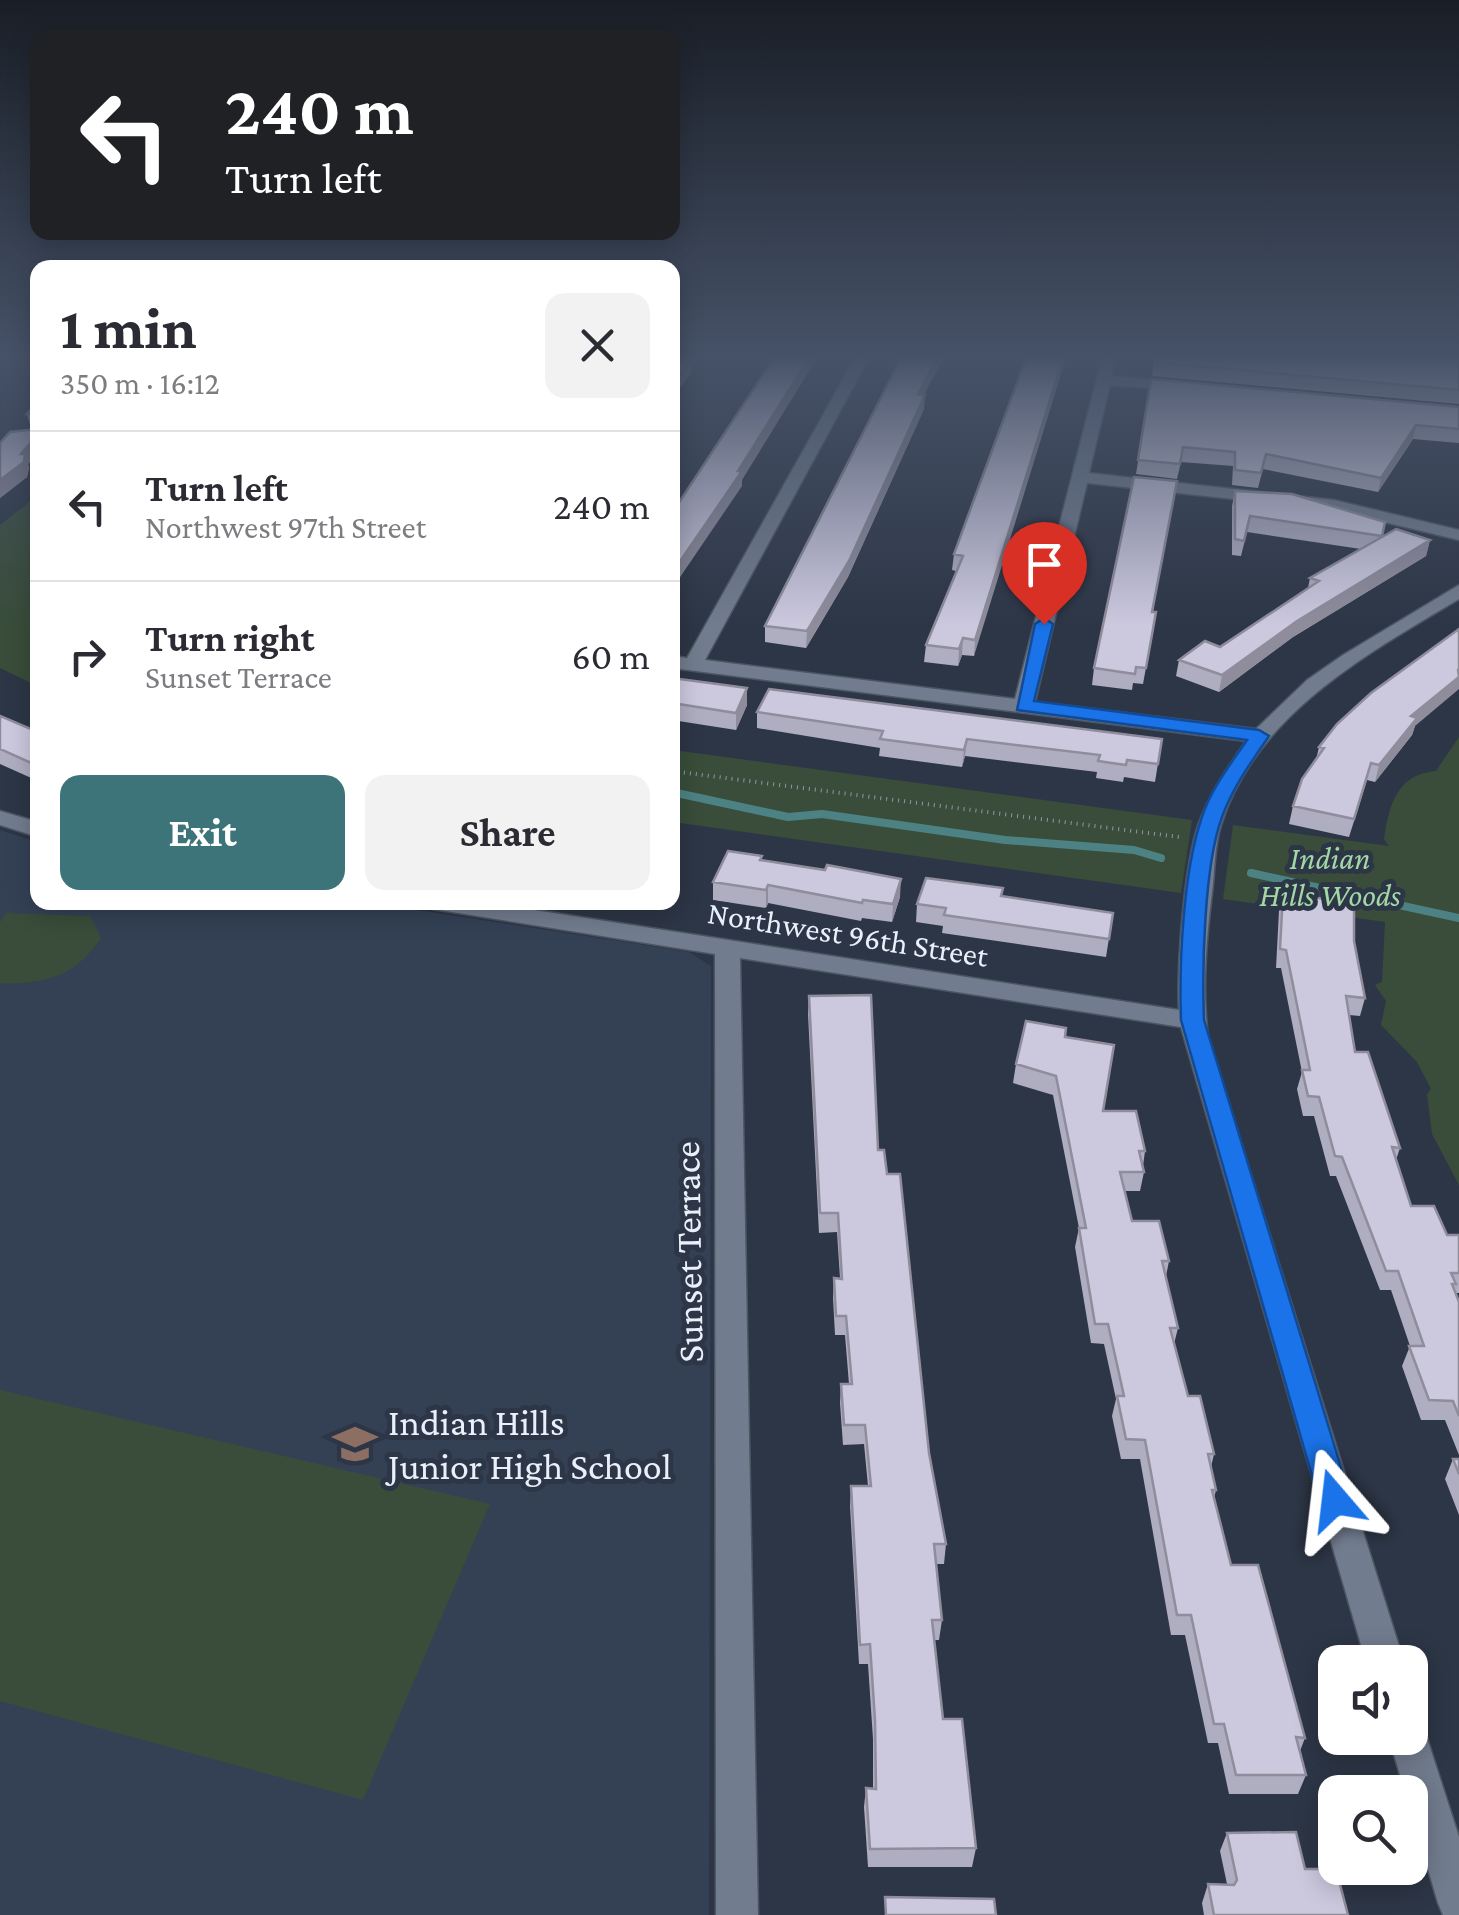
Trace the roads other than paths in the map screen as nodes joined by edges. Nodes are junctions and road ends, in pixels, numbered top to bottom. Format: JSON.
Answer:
{"nodes":[{"id":1,"x":810,"y":447,"type":"edge"},
{"id":2,"x":1087,"y":447,"type":"edge"},
{"id":3,"x":1080,"y":477,"type":"junction"},
{"id":4,"x":1459,"y":535,"type":"edge"},
{"id":5,"x":1459,"y":591,"type":"edge"},
{"id":6,"x":683,"y":663,"type":"edge"},
{"id":7,"x":1024,"y":706,"type":"junction"},
{"id":8,"x":1259,"y":736,"type":"junction"},
{"id":9,"x":0,"y":818,"type":"edge"},
{"id":10,"x":30,"y":827,"type":"edge"},
{"id":11,"x":484,"y":910,"type":"edge"},
{"id":12,"x":727,"y":948,"type":"junction"},
{"id":13,"x":1192,"y":1020,"type":"junction"},
{"id":14,"x":1380,"y":1645,"type":"edge"},
{"id":15,"x":1413,"y":1755,"type":"edge"},
{"id":16,"x":1459,"y":1903,"type":"edge"},
{"id":17,"x":737,"y":1915,"type":"edge"}],
"edges":[{"from":1,"to":6,"type":"street"},
{"from":2,"to":3,"type":"street"},
{"from":3,"to":4,"type":"street"},
{"from":3,"to":7,"type":"street"},
{"from":5,"to":8,"type":"street"},
{"from":6,"to":7,"type":"street"},
{"from":7,"to":8,"type":"street"},
{"from":8,"to":13,"type":"street"},
{"from":9,"to":10,"type":"street"},
{"from":11,"to":12,"type":"street","name":"Northwest 96th Street"},
{"from":12,"to":13,"type":"street","name":"Northwest 96th Street"},
{"from":12,"to":17,"type":"street","name":"Sunset Terrace"},
{"from":13,"to":14,"type":"street"},
{"from":15,"to":16,"type":"street"}]}
